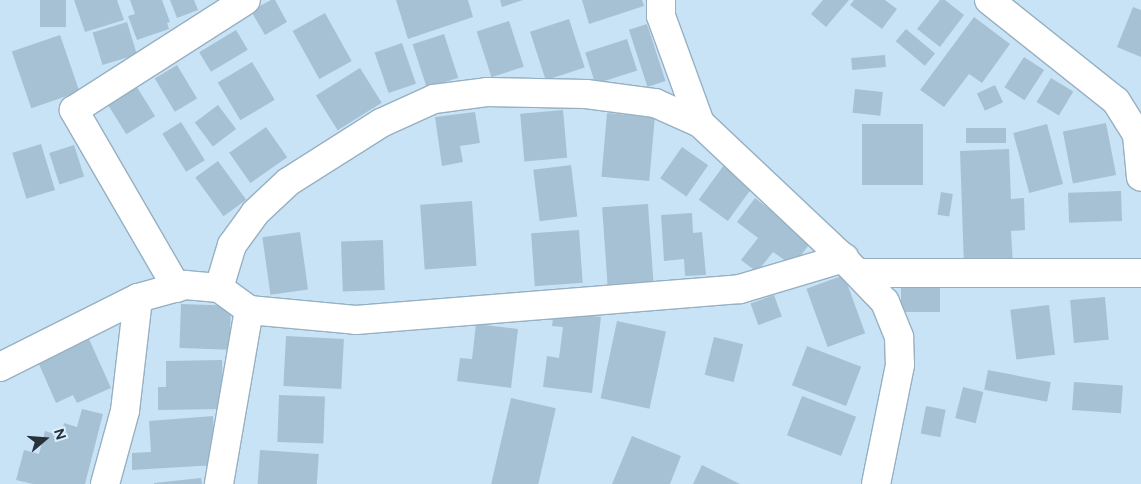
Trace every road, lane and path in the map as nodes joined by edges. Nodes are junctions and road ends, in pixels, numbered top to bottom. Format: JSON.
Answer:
{"nodes":[{"id":1,"x":246,"y":0,"type":"edge"},
{"id":2,"x":661,"y":0,"type":"edge"},
{"id":3,"x":997,"y":3,"type":"edge"},
{"id":4,"x":700,"y":123,"type":"junction"},
{"id":5,"x":1140,"y":135,"type":"edge"},
{"id":6,"x":1141,"y":177,"type":"edge"},
{"id":7,"x":851,"y":266,"type":"junction"},
{"id":8,"x":1141,"y":273,"type":"edge"},
{"id":9,"x":177,"y":288,"type":"junction"},
{"id":10,"x":219,"y":288,"type":"junction"},
{"id":11,"x":138,"y":298,"type":"junction"},
{"id":12,"x":249,"y":310,"type":"junction"},
{"id":13,"x":0,"y":367,"type":"edge"},
{"id":14,"x":105,"y":484,"type":"edge"},
{"id":15,"x":219,"y":484,"type":"edge"},
{"id":16,"x":876,"y":484,"type":"edge"}],
"edges":[{"from":1,"to":9,"type":"street"},
{"from":2,"to":4,"type":"street"},
{"from":3,"to":5,"type":"street"},
{"from":4,"to":7,"type":"street"},
{"from":4,"to":10,"type":"street"},
{"from":5,"to":6,"type":"street"},
{"from":7,"to":8,"type":"street"},
{"from":7,"to":12,"type":"street"},
{"from":7,"to":16,"type":"street"},
{"from":9,"to":10,"type":"street"},
{"from":9,"to":11,"type":"street"},
{"from":10,"to":12,"type":"street"},
{"from":11,"to":13,"type":"street"},
{"from":11,"to":14,"type":"street"},
{"from":12,"to":15,"type":"street"}]}
